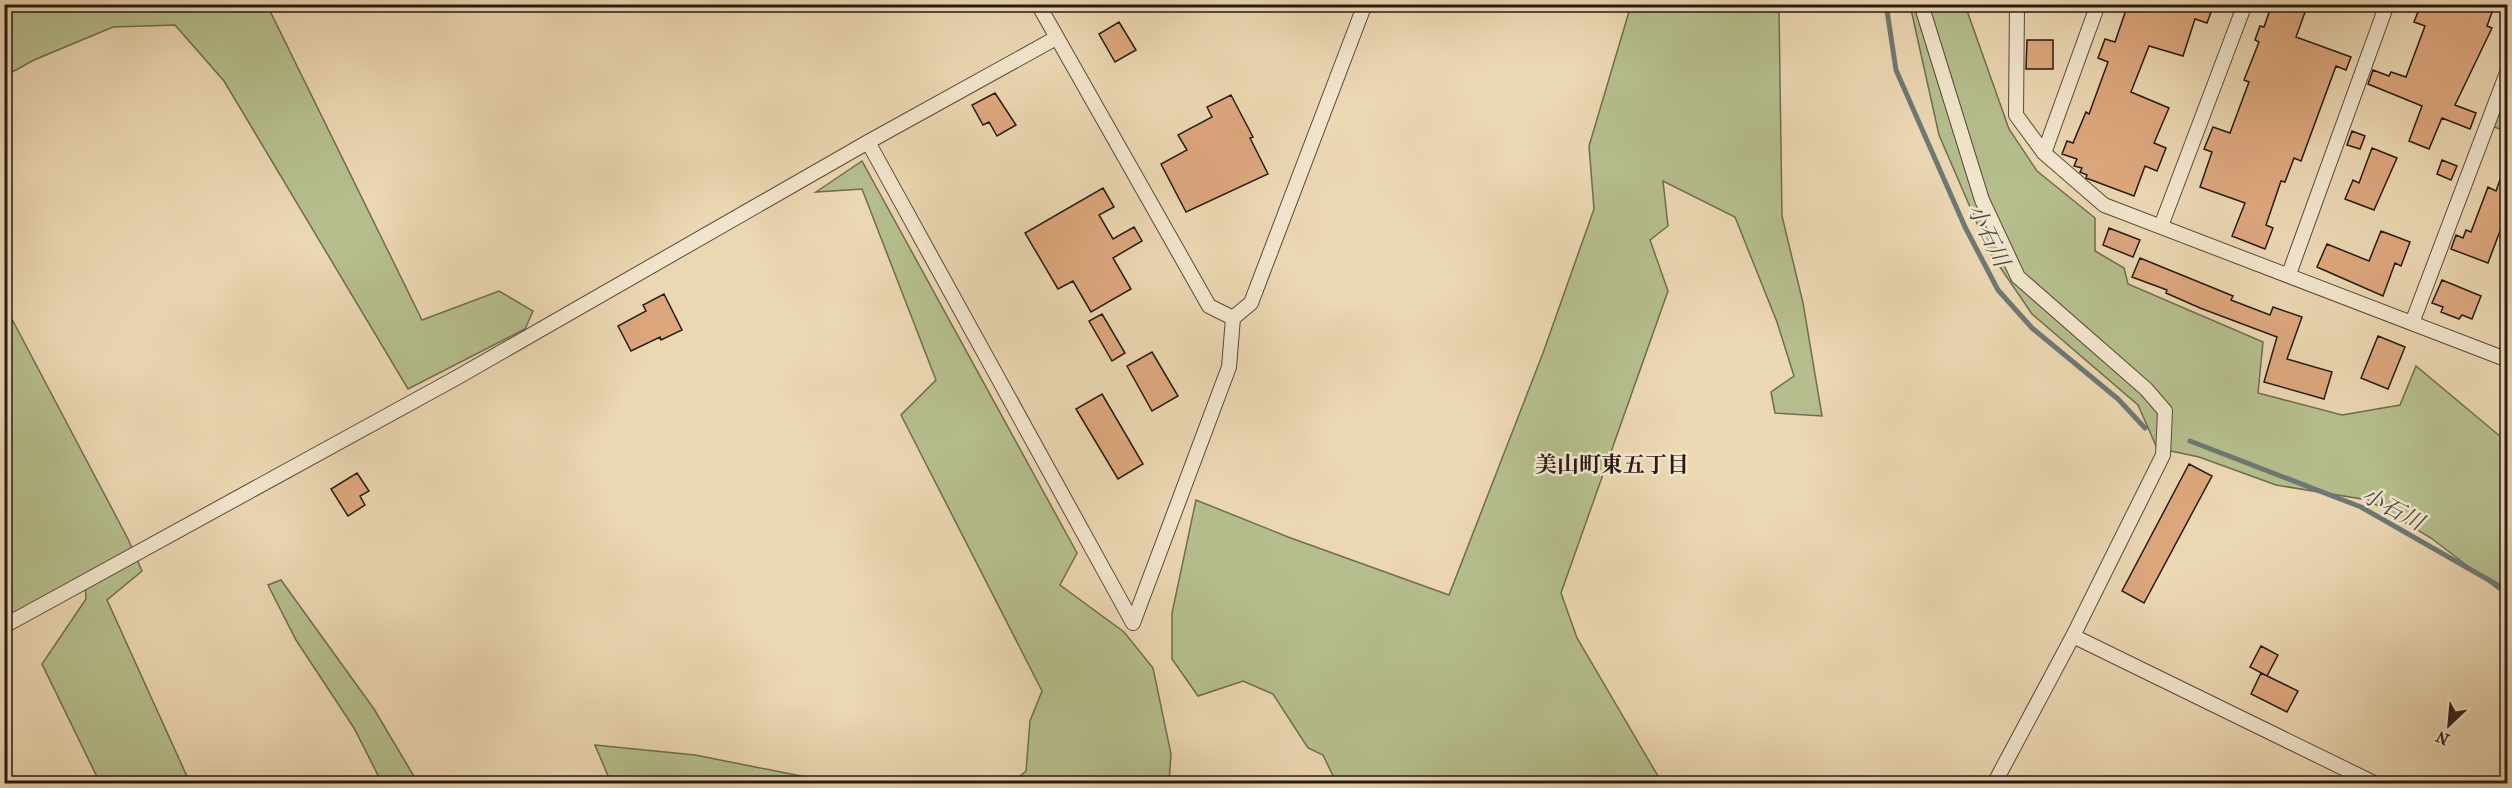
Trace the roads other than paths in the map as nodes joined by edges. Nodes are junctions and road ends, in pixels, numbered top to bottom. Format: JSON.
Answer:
{"nodes":[{"id":1,"x":1038,"y":4,"type":"edge"},
{"id":2,"x":1365,"y":4,"type":"edge"},
{"id":3,"x":1921,"y":4,"type":"edge"},
{"id":4,"x":2017,"y":4,"type":"edge"},
{"id":5,"x":2098,"y":4,"type":"edge"},
{"id":6,"x":2245,"y":4,"type":"edge"},
{"id":7,"x":2387,"y":4,"type":"edge"},
{"id":8,"x":1056,"y":38,"type":"junction"},
{"id":9,"x":2508,"y":70,"type":"edge"},
{"id":10,"x":868,"y":142,"type":"junction"},
{"id":11,"x":2044,"y":153,"type":"junction"},
{"id":12,"x":2162,"y":226,"type":"junction"},
{"id":13,"x":2289,"y":274,"type":"junction"},
{"id":14,"x":1233,"y":318,"type":"junction"},
{"id":15,"x":2412,"y":323,"type":"junction"},
{"id":16,"x":2508,"y":360,"type":"edge"},
{"id":17,"x":4,"y":626,"type":"edge"},
{"id":18,"x":2073,"y":636,"type":"junction"},
{"id":19,"x":1994,"y":783,"type":"edge"},
{"id":20,"x":2376,"y":783,"type":"edge"}],
"edges":[{"from":1,"to":8,"type":"street"},
{"from":2,"to":14,"type":"street"},
{"from":3,"to":18,"type":"street"},
{"from":4,"to":11,"type":"street"},
{"from":5,"to":11,"type":"street"},
{"from":6,"to":12,"type":"street"},
{"from":7,"to":13,"type":"street"},
{"from":8,"to":10,"type":"street"},
{"from":8,"to":14,"type":"street"},
{"from":9,"to":15,"type":"street"},
{"from":10,"to":14,"type":"street"},
{"from":10,"to":17,"type":"street"},
{"from":11,"to":12,"type":"street"},
{"from":12,"to":13,"type":"street"},
{"from":13,"to":15,"type":"street"},
{"from":15,"to":16,"type":"street"},
{"from":18,"to":19,"type":"street"},
{"from":18,"to":20,"type":"street"}]}
